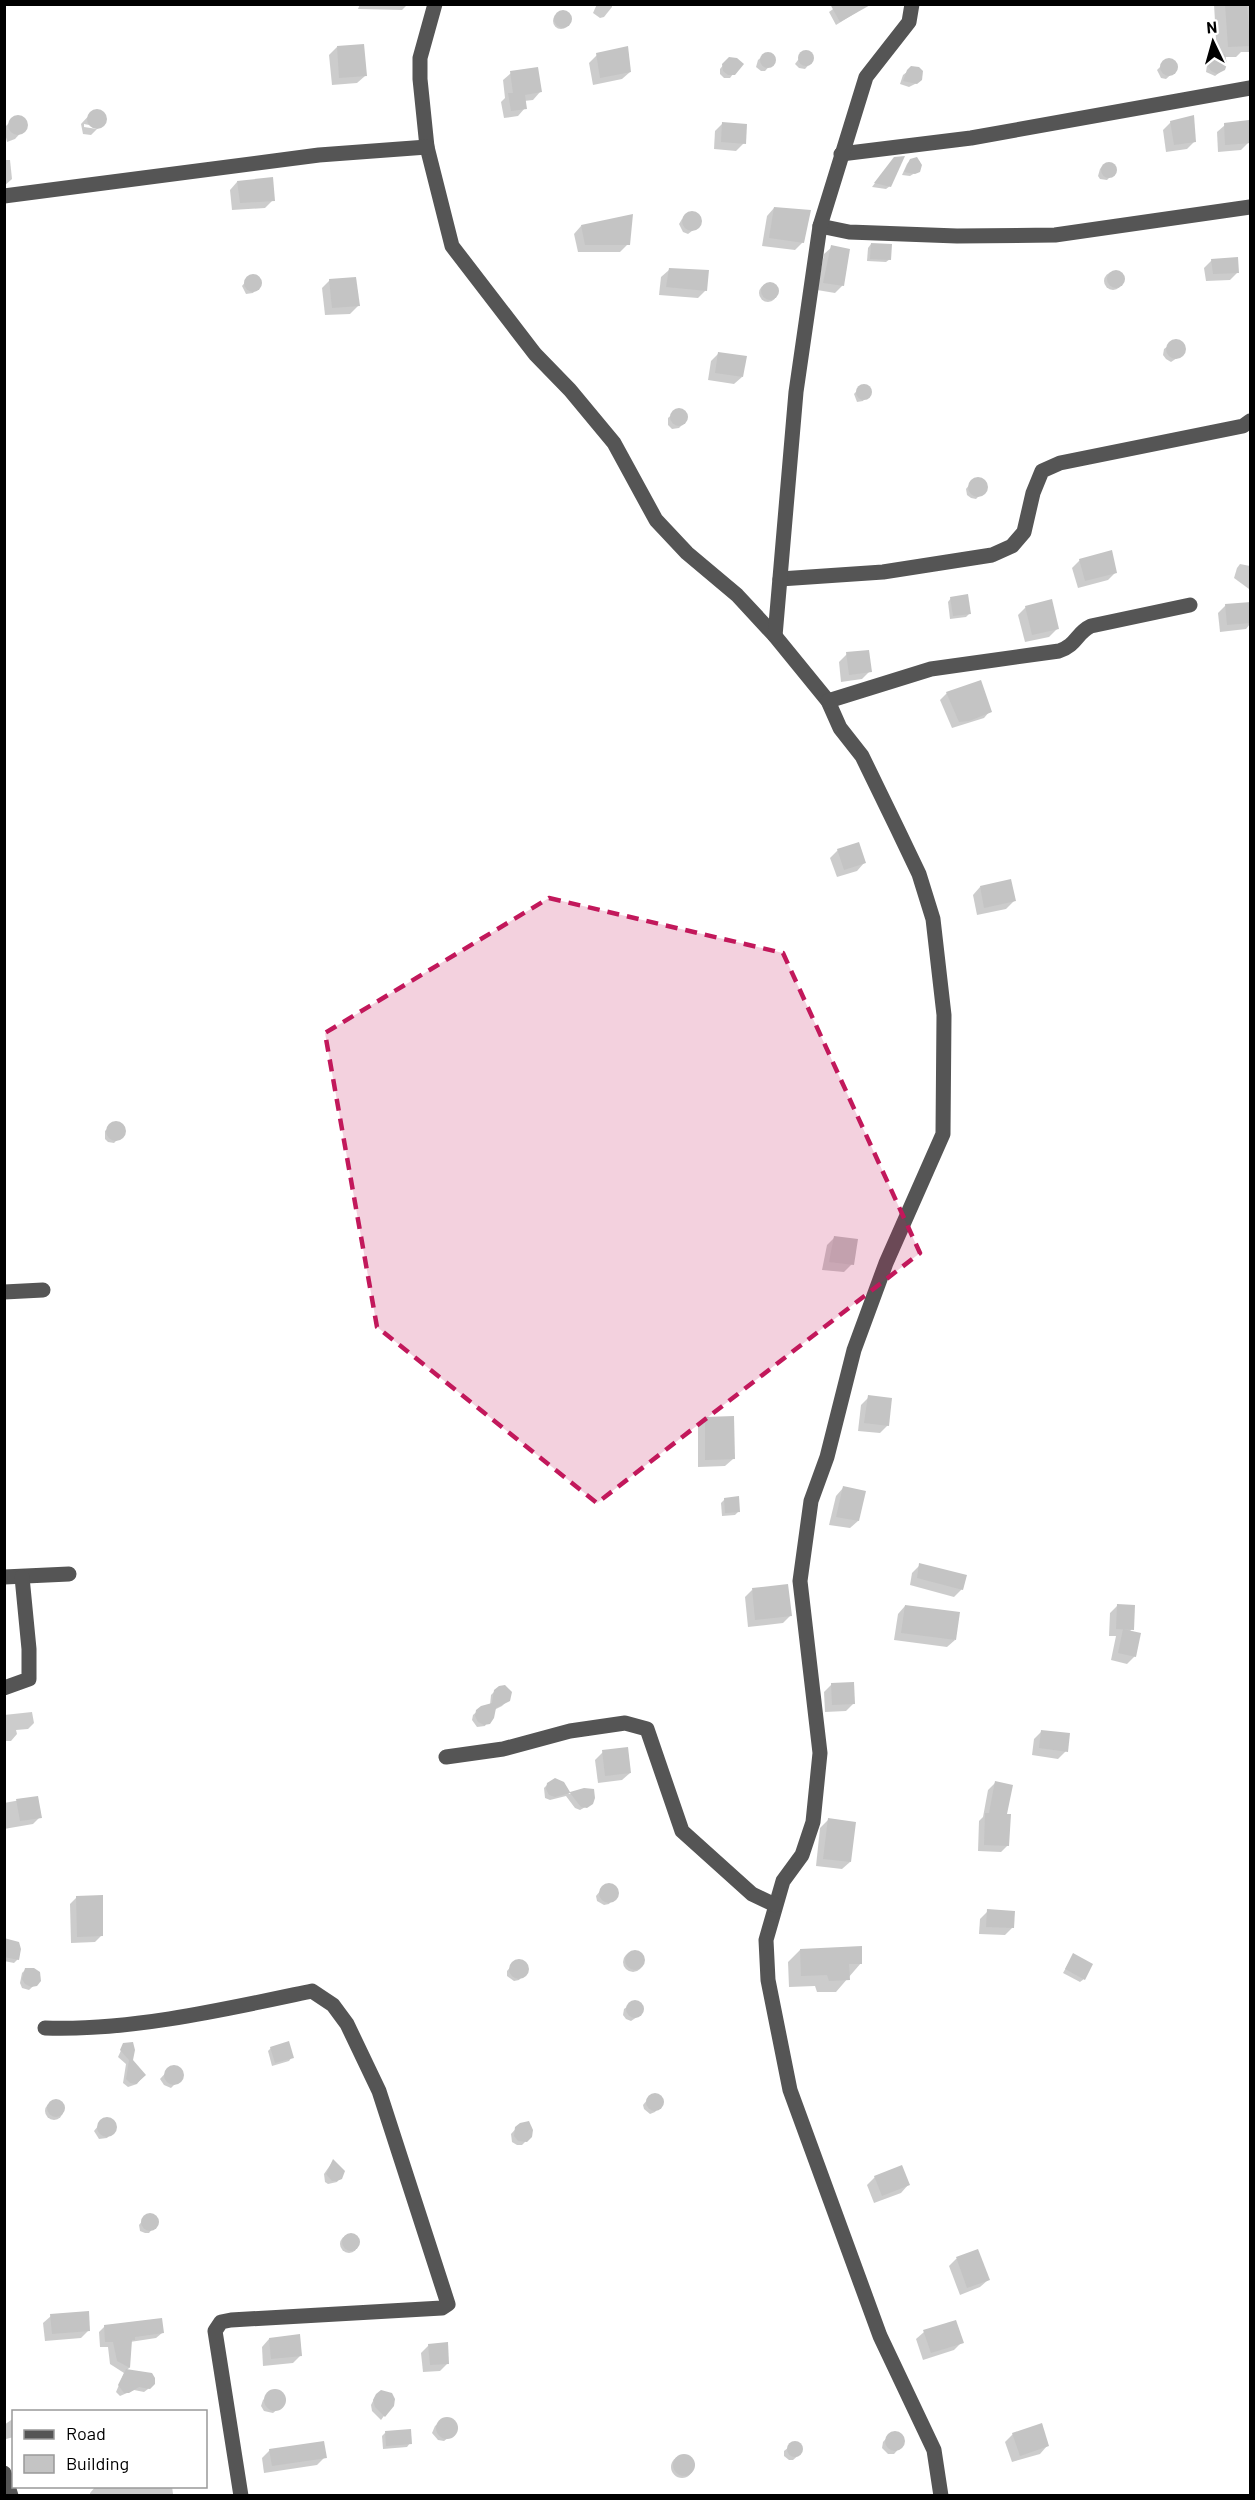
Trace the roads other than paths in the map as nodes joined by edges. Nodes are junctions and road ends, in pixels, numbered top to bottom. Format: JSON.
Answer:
{"nodes":[{"id":1,"x":435,"y":4,"type":"edge"},
{"id":2,"x":912,"y":4,"type":"edge"},
{"id":3,"x":1251,"y":88,"type":"edge"},
{"id":4,"x":427,"y":147,"type":"junction"},
{"id":5,"x":841,"y":154,"type":"junction"},
{"id":6,"x":4,"y":196,"type":"edge"},
{"id":7,"x":1251,"y":207,"type":"edge"},
{"id":8,"x":820,"y":226,"type":"junction"},
{"id":9,"x":1251,"y":421,"type":"edge"},
{"id":10,"x":780,"y":579,"type":"junction"},
{"id":11,"x":1190,"y":604,"type":"dead end"},
{"id":12,"x":775,"y":636,"type":"junction"},
{"id":13,"x":828,"y":701,"type":"junction"},
{"id":14,"x":43,"y":1290,"type":"dead end"},
{"id":15,"x":4,"y":1292,"type":"edge"},
{"id":16,"x":69,"y":1574,"type":"dead end"},
{"id":17,"x":4,"y":1577,"type":"edge"},
{"id":18,"x":22,"y":1577,"type":"junction"},
{"id":19,"x":4,"y":1688,"type":"edge"},
{"id":20,"x":446,"y":1757,"type":"dead end"},
{"id":21,"x":775,"y":1905,"type":"junction"},
{"id":22,"x":45,"y":2028,"type":"dead end"},
{"id":23,"x":4,"y":2473,"type":"edge"},
{"id":24,"x":11,"y":2496,"type":"edge"},
{"id":25,"x":241,"y":2496,"type":"edge"},
{"id":26,"x":941,"y":2496,"type":"edge"}],
"edges":[{"from":1,"to":4,"type":"street"},
{"from":2,"to":5,"type":"street"},
{"from":3,"to":5,"type":"street"},
{"from":4,"to":6,"type":"street"},
{"from":4,"to":12,"type":"street"},
{"from":5,"to":8,"type":"street"},
{"from":7,"to":8,"type":"street"},
{"from":8,"to":10,"type":"street"},
{"from":9,"to":10,"type":"street"},
{"from":10,"to":12,"type":"street"},
{"from":11,"to":13,"type":"street"},
{"from":12,"to":13,"type":"street"},
{"from":13,"to":21,"type":"street"},
{"from":14,"to":15,"type":"street"},
{"from":16,"to":18,"type":"street"},
{"from":17,"to":18,"type":"street"},
{"from":18,"to":19,"type":"street"},
{"from":20,"to":21,"type":"street"},
{"from":21,"to":26,"type":"street"},
{"from":22,"to":25,"type":"street"},
{"from":23,"to":24,"type":"street"}]}
